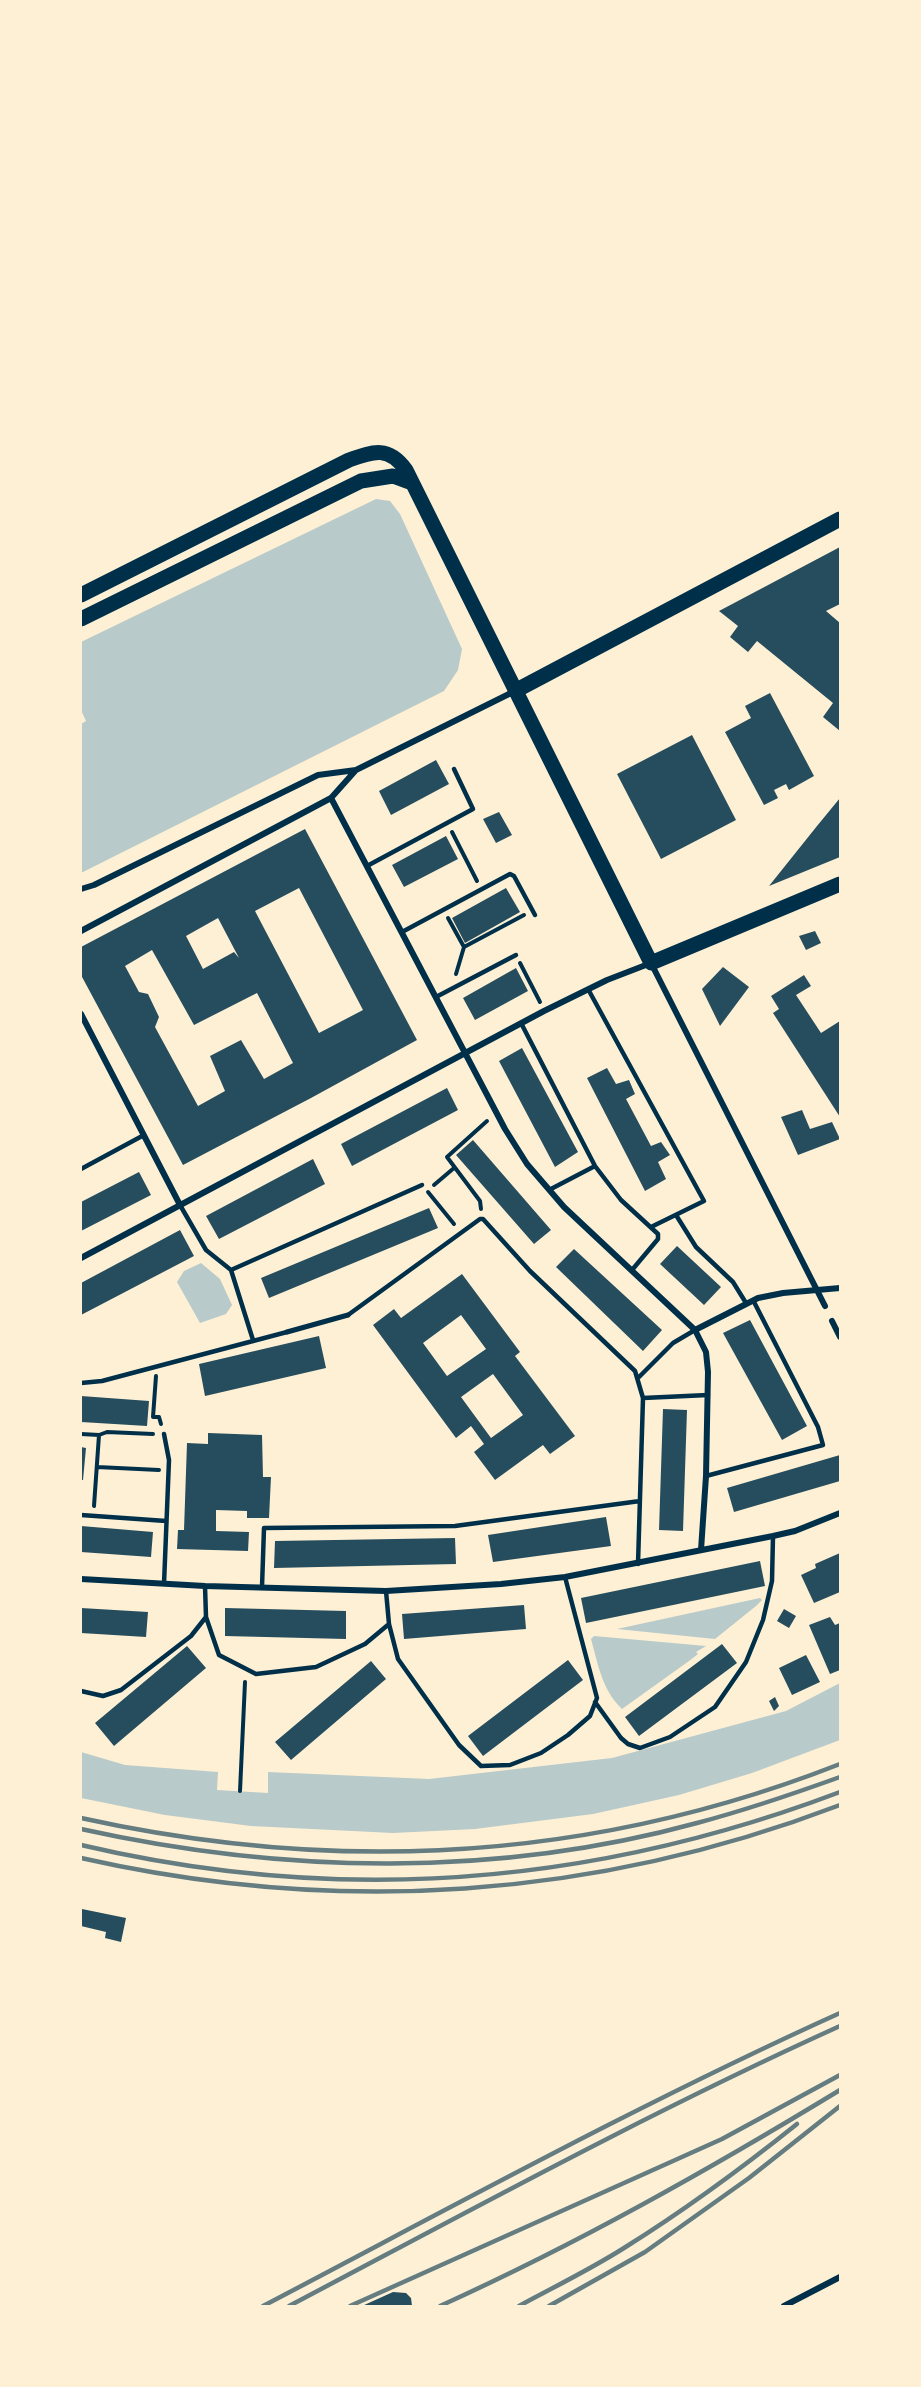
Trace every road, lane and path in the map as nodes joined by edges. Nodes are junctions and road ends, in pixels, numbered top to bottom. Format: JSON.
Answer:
{"nodes":[{"id":1,"x":412,"y":483,"type":"junction"},
{"id":2,"x":840,"y":519,"type":"edge"},
{"id":3,"x":81,"y":595,"type":"edge"},
{"id":4,"x":81,"y":619,"type":"edge"},
{"id":5,"x":516,"y":690,"type":"junction"},
{"id":6,"x":356,"y":770,"type":"junction"},
{"id":7,"x":454,"y":770,"type":"dead end"},
{"id":8,"x":332,"y":798,"type":"junction"},
{"id":9,"x":447,"y":823,"type":"junction"},
{"id":10,"x":367,"y":866,"type":"junction"},
{"id":11,"x":840,"y":884,"type":"edge"},
{"id":12,"x":81,"y":889,"type":"edge"},
{"id":13,"x":481,"y":889,"type":"junction"},
{"id":14,"x":444,"y":909,"type":"junction"},
{"id":15,"x":533,"y":913,"type":"joint"},
{"id":16,"x":81,"y":931,"type":"edge"},
{"id":17,"x":402,"y":932,"type":"junction"},
{"id":18,"x":464,"y":947,"type":"junction"},
{"id":19,"x":516,"y":955,"type":"joint"},
{"id":20,"x":651,"y":963,"type":"junction"},
{"id":21,"x":453,"y":988,"type":"junction"},
{"id":22,"x":588,"y":989,"type":"junction"},
{"id":23,"x":436,"y":997,"type":"junction"},
{"id":24,"x":544,"y":1011,"type":"junction"},
{"id":25,"x":81,"y":1014,"type":"edge"},
{"id":26,"x":521,"y":1023,"type":"junction"},
{"id":27,"x":465,"y":1053,"type":"junction"},
{"id":28,"x":498,"y":1114,"type":"junction"},
{"id":29,"x":144,"y":1135,"type":"junction"},
{"id":30,"x":595,"y":1166,"type":"junction"},
{"id":31,"x":454,"y":1168,"type":"junction"},
{"id":32,"x":81,"y":1169,"type":"edge"},
{"id":33,"x":422,"y":1185,"type":"joint"},
{"id":34,"x":549,"y":1190,"type":"junction"},
{"id":35,"x":427,"y":1191,"type":"junction"},
{"id":36,"x":180,"y":1205,"type":"junction"},
{"id":37,"x":676,"y":1215,"type":"junction"},
{"id":38,"x":481,"y":1219,"type":"junction"},
{"id":39,"x":651,"y":1227,"type":"junction"},
{"id":40,"x":462,"y":1234,"type":"junction"},
{"id":41,"x":81,"y":1258,"type":"edge"},
{"id":42,"x":231,"y":1270,"type":"junction"},
{"id":43,"x":632,"y":1270,"type":"junction"},
{"id":44,"x":840,"y":1288,"type":"edge"},
{"id":45,"x":817,"y":1291,"type":"junction"},
{"id":46,"x":750,"y":1302,"type":"junction"},
{"id":47,"x":825,"y":1306,"type":"dead end"},
{"id":48,"x":348,"y":1315,"type":"joint"},
{"id":49,"x":832,"y":1321,"type":"dead end"},
{"id":50,"x":695,"y":1330,"type":"junction"},
{"id":51,"x":287,"y":1332,"type":"joint"},
{"id":52,"x":840,"y":1337,"type":"edge"},
{"id":53,"x":253,"y":1340,"type":"junction"},
{"id":54,"x":156,"y":1367,"type":"junction"},
{"id":55,"x":638,"y":1378,"type":"junction"},
{"id":56,"x":81,"y":1383,"type":"edge"},
{"id":57,"x":708,"y":1395,"type":"junction"},
{"id":58,"x":643,"y":1398,"type":"junction"},
{"id":59,"x":81,"y":1434,"type":"edge"},
{"id":60,"x":164,"y":1434,"type":"junction"},
{"id":61,"x":99,"y":1435,"type":"junction"},
{"id":62,"x":97,"y":1467,"type":"junction"},
{"id":63,"x":168,"y":1471,"type":"junction"},
{"id":64,"x":706,"y":1476,"type":"junction"},
{"id":65,"x":640,"y":1501,"type":"junction"},
{"id":66,"x":840,"y":1513,"type":"edge"},
{"id":67,"x":81,"y":1515,"type":"edge"},
{"id":68,"x":93,"y":1516,"type":"junction"},
{"id":69,"x":166,"y":1521,"type":"junction"},
{"id":70,"x":773,"y":1536,"type":"junction"},
{"id":71,"x":701,"y":1550,"type":"junction"},
{"id":72,"x":638,"y":1564,"type":"junction"},
{"id":73,"x":565,"y":1577,"type":"junction"},
{"id":74,"x":81,"y":1579,"type":"edge"},
{"id":75,"x":164,"y":1584,"type":"junction"},
{"id":76,"x":205,"y":1586,"type":"junction"},
{"id":77,"x":262,"y":1587,"type":"junction"},
{"id":78,"x":386,"y":1591,"type":"junction"},
{"id":79,"x":206,"y":1617,"type":"junction"},
{"id":80,"x":389,"y":1624,"type":"junction"},
{"id":81,"x":246,"y":1669,"type":"junction"},
{"id":82,"x":81,"y":1691,"type":"edge"},
{"id":83,"x":595,"y":1702,"type":"junction"},
{"id":84,"x":240,"y":1791,"type":"dead end"},
{"id":85,"x":840,"y":2277,"type":"edge"},
{"id":86,"x":784,"y":2306,"type":"edge"}],
"edges":[{"from":1,"to":3,"type":"main road"},
{"from":1,"to":4,"type":"main road"},
{"from":1,"to":5,"type":"main road"},
{"from":2,"to":5,"type":"main road"},
{"from":5,"to":6,"type":"street"},
{"from":5,"to":20,"type":"main road"},
{"from":6,"to":8,"type":"street"},
{"from":6,"to":12,"type":"street"},
{"from":7,"to":9,"type":"lane"},
{"from":8,"to":10,"type":"street"},
{"from":8,"to":16,"type":"street"},
{"from":9,"to":10,"type":"lane"},
{"from":9,"to":13,"type":"path"},
{"from":10,"to":17,"type":"street"},
{"from":11,"to":20,"type":"main road"},
{"from":13,"to":14,"type":"lane"},
{"from":13,"to":15,"type":"lane"},
{"from":14,"to":17,"type":"lane"},
{"from":14,"to":18,"type":"path"},
{"from":15,"to":18,"type":"path"},
{"from":17,"to":23,"type":"street"},
{"from":18,"to":21,"type":"path"},
{"from":19,"to":21,"type":"lane"},
{"from":19,"to":24,"type":"path"},
{"from":20,"to":22,"type":"street"},
{"from":20,"to":45,"type":"street"},
{"from":21,"to":23,"type":"lane"},
{"from":22,"to":24,"type":"street"},
{"from":22,"to":37,"type":"lane"},
{"from":23,"to":27,"type":"street"},
{"from":24,"to":26,"type":"street"},
{"from":25,"to":29,"type":"street"},
{"from":26,"to":27,"type":"street"},
{"from":26,"to":30,"type":"lane"},
{"from":27,"to":28,"type":"street"},
{"from":27,"to":36,"type":"street"},
{"from":28,"to":31,"type":"path"},
{"from":28,"to":34,"type":"street"},
{"from":29,"to":32,"type":"lane"},
{"from":29,"to":36,"type":"street"},
{"from":30,"to":34,"type":"lane"},
{"from":30,"to":39,"type":"lane"},
{"from":31,"to":35,"type":"path"},
{"from":31,"to":38,"type":"path"},
{"from":33,"to":35,"type":"path"},
{"from":33,"to":42,"type":"lane"},
{"from":34,"to":43,"type":"street"},
{"from":35,"to":40,"type":"path"},
{"from":36,"to":41,"type":"street"},
{"from":36,"to":42,"type":"lane"},
{"from":37,"to":39,"type":"lane"},
{"from":37,"to":46,"type":"lane"},
{"from":38,"to":40,"type":"lane"},
{"from":38,"to":55,"type":"lane"},
{"from":39,"to":43,"type":"lane"},
{"from":40,"to":48,"type":"lane"},
{"from":42,"to":53,"type":"lane"},
{"from":43,"to":50,"type":"street"},
{"from":44,"to":45,"type":"street"},
{"from":45,"to":46,"type":"street"},
{"from":45,"to":47,"type":"street"},
{"from":46,"to":50,"type":"street"},
{"from":46,"to":64,"type":"lane"},
{"from":48,"to":51,"type":"street"},
{"from":49,"to":52,"type":"street"},
{"from":50,"to":55,"type":"lane"},
{"from":50,"to":57,"type":"street"},
{"from":51,"to":53,"type":"lane"},
{"from":53,"to":54,"type":"lane"},
{"from":54,"to":56,"type":"lane"},
{"from":54,"to":60,"type":"path"},
{"from":55,"to":58,"type":"lane"},
{"from":57,"to":58,"type":"lane"},
{"from":57,"to":64,"type":"street"},
{"from":58,"to":65,"type":"lane"},
{"from":59,"to":61,"type":"path"},
{"from":60,"to":61,"type":"path"},
{"from":60,"to":63,"type":"lane"},
{"from":61,"to":62,"type":"path"},
{"from":62,"to":63,"type":"path"},
{"from":62,"to":68,"type":"path"},
{"from":63,"to":69,"type":"lane"},
{"from":64,"to":71,"type":"street"},
{"from":65,"to":72,"type":"lane"},
{"from":65,"to":77,"type":"lane"},
{"from":66,"to":70,"type":"street"},
{"from":67,"to":68,"type":"lane"},
{"from":68,"to":69,"type":"lane"},
{"from":69,"to":75,"type":"lane"},
{"from":70,"to":71,"type":"street"},
{"from":70,"to":83,"type":"lane"},
{"from":71,"to":72,"type":"street"},
{"from":72,"to":73,"type":"street"},
{"from":73,"to":78,"type":"street"},
{"from":73,"to":83,"type":"lane"},
{"from":74,"to":75,"type":"street"},
{"from":75,"to":76,"type":"street"},
{"from":76,"to":77,"type":"street"},
{"from":76,"to":79,"type":"lane"},
{"from":77,"to":78,"type":"street"},
{"from":78,"to":80,"type":"lane"},
{"from":79,"to":81,"type":"lane"},
{"from":79,"to":82,"type":"lane"},
{"from":80,"to":81,"type":"lane"},
{"from":80,"to":83,"type":"lane"},
{"from":81,"to":84,"type":"path"},
{"from":85,"to":86,"type":"street"}]}
